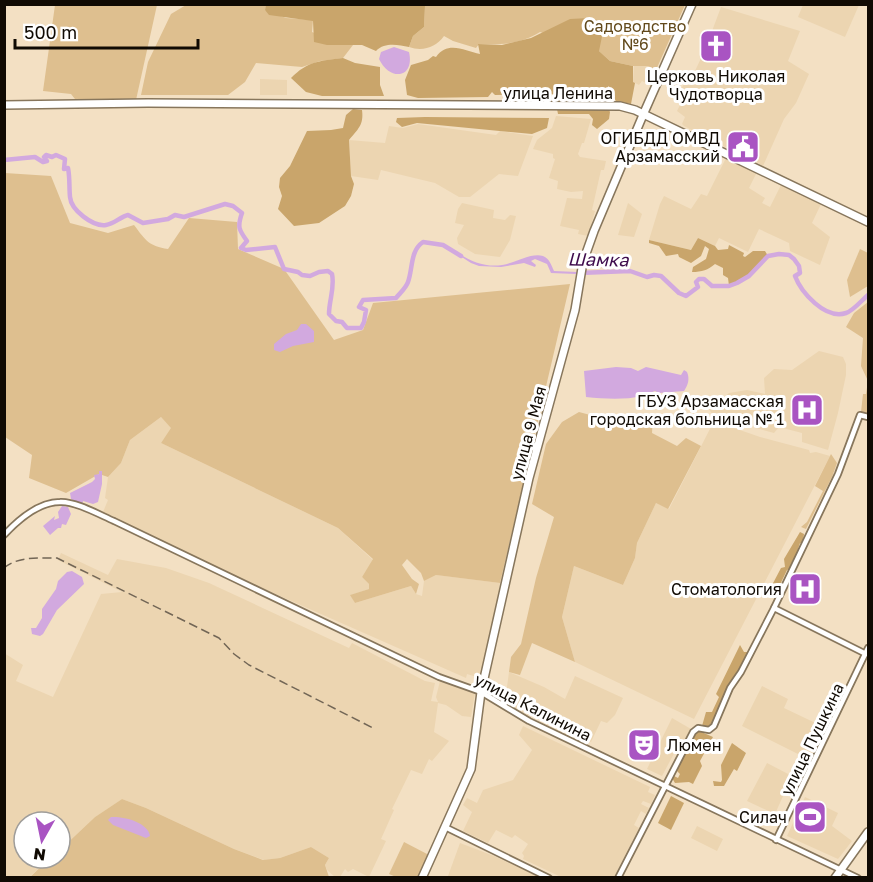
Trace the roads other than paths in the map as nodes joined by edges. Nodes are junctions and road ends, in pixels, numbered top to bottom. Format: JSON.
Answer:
{"nodes":[{"id":1,"x":692,"y":4,"type":"edge"},
{"id":2,"x":4,"y":105,"type":"edge"},
{"id":3,"x":643,"y":115,"type":"junction"},
{"id":4,"x":868,"y":222,"type":"edge"},
{"id":5,"x":868,"y":417,"type":"edge"},
{"id":6,"x":4,"y":535,"type":"edge"},
{"id":7,"x":774,"y":608,"type":"junction"},
{"id":8,"x":868,"y":648,"type":"edge"},
{"id":9,"x":867,"y":655,"type":"edge"},
{"id":10,"x":481,"y":692,"type":"junction"},
{"id":11,"x":664,"y":786,"type":"junction"},
{"id":12,"x":444,"y":827,"type":"junction"},
{"id":13,"x":868,"y":832,"type":"edge"},
{"id":14,"x":776,"y":840,"type":"junction"},
{"id":15,"x":841,"y":870,"type":"junction"},
{"id":16,"x":422,"y":878,"type":"edge"},
{"id":17,"x":549,"y":878,"type":"edge"},
{"id":18,"x":618,"y":878,"type":"edge"},
{"id":19,"x":835,"y":878,"type":"edge"},
{"id":20,"x":858,"y":878,"type":"edge"}],
"edges":[{"from":1,"to":3,"type":"main road","name":"улица 9 Мая"},
{"from":2,"to":3,"type":"main road","name":"улица Ленина"},
{"from":3,"to":4,"type":"main road","name":"улица Ленина"},
{"from":3,"to":10,"type":"main road","name":"улица 9 Мая"},
{"from":5,"to":7,"type":"street"},
{"from":6,"to":10,"type":"street","name":"улица Калинина"},
{"from":7,"to":9,"type":"street"},
{"from":7,"to":11,"type":"street"},
{"from":8,"to":9,"type":"street","name":"улица Пушкина"},
{"from":9,"to":14,"type":"street","name":"улица Пушкина"},
{"from":10,"to":11,"type":"street","name":"улица Калинина"},
{"from":10,"to":12,"type":"main road","name":"улица 9 Мая"},
{"from":11,"to":14,"type":"street","name":"улица Калинина"},
{"from":11,"to":18,"type":"street"},
{"from":12,"to":16,"type":"main road","name":"улица 9 Мая"},
{"from":12,"to":17,"type":"street"},
{"from":13,"to":15,"type":"main road"},
{"from":14,"to":15,"type":"street","name":"улица Калинина"},
{"from":15,"to":19,"type":"main road"},
{"from":15,"to":20,"type":"street","name":"улица Калинина"}]}
